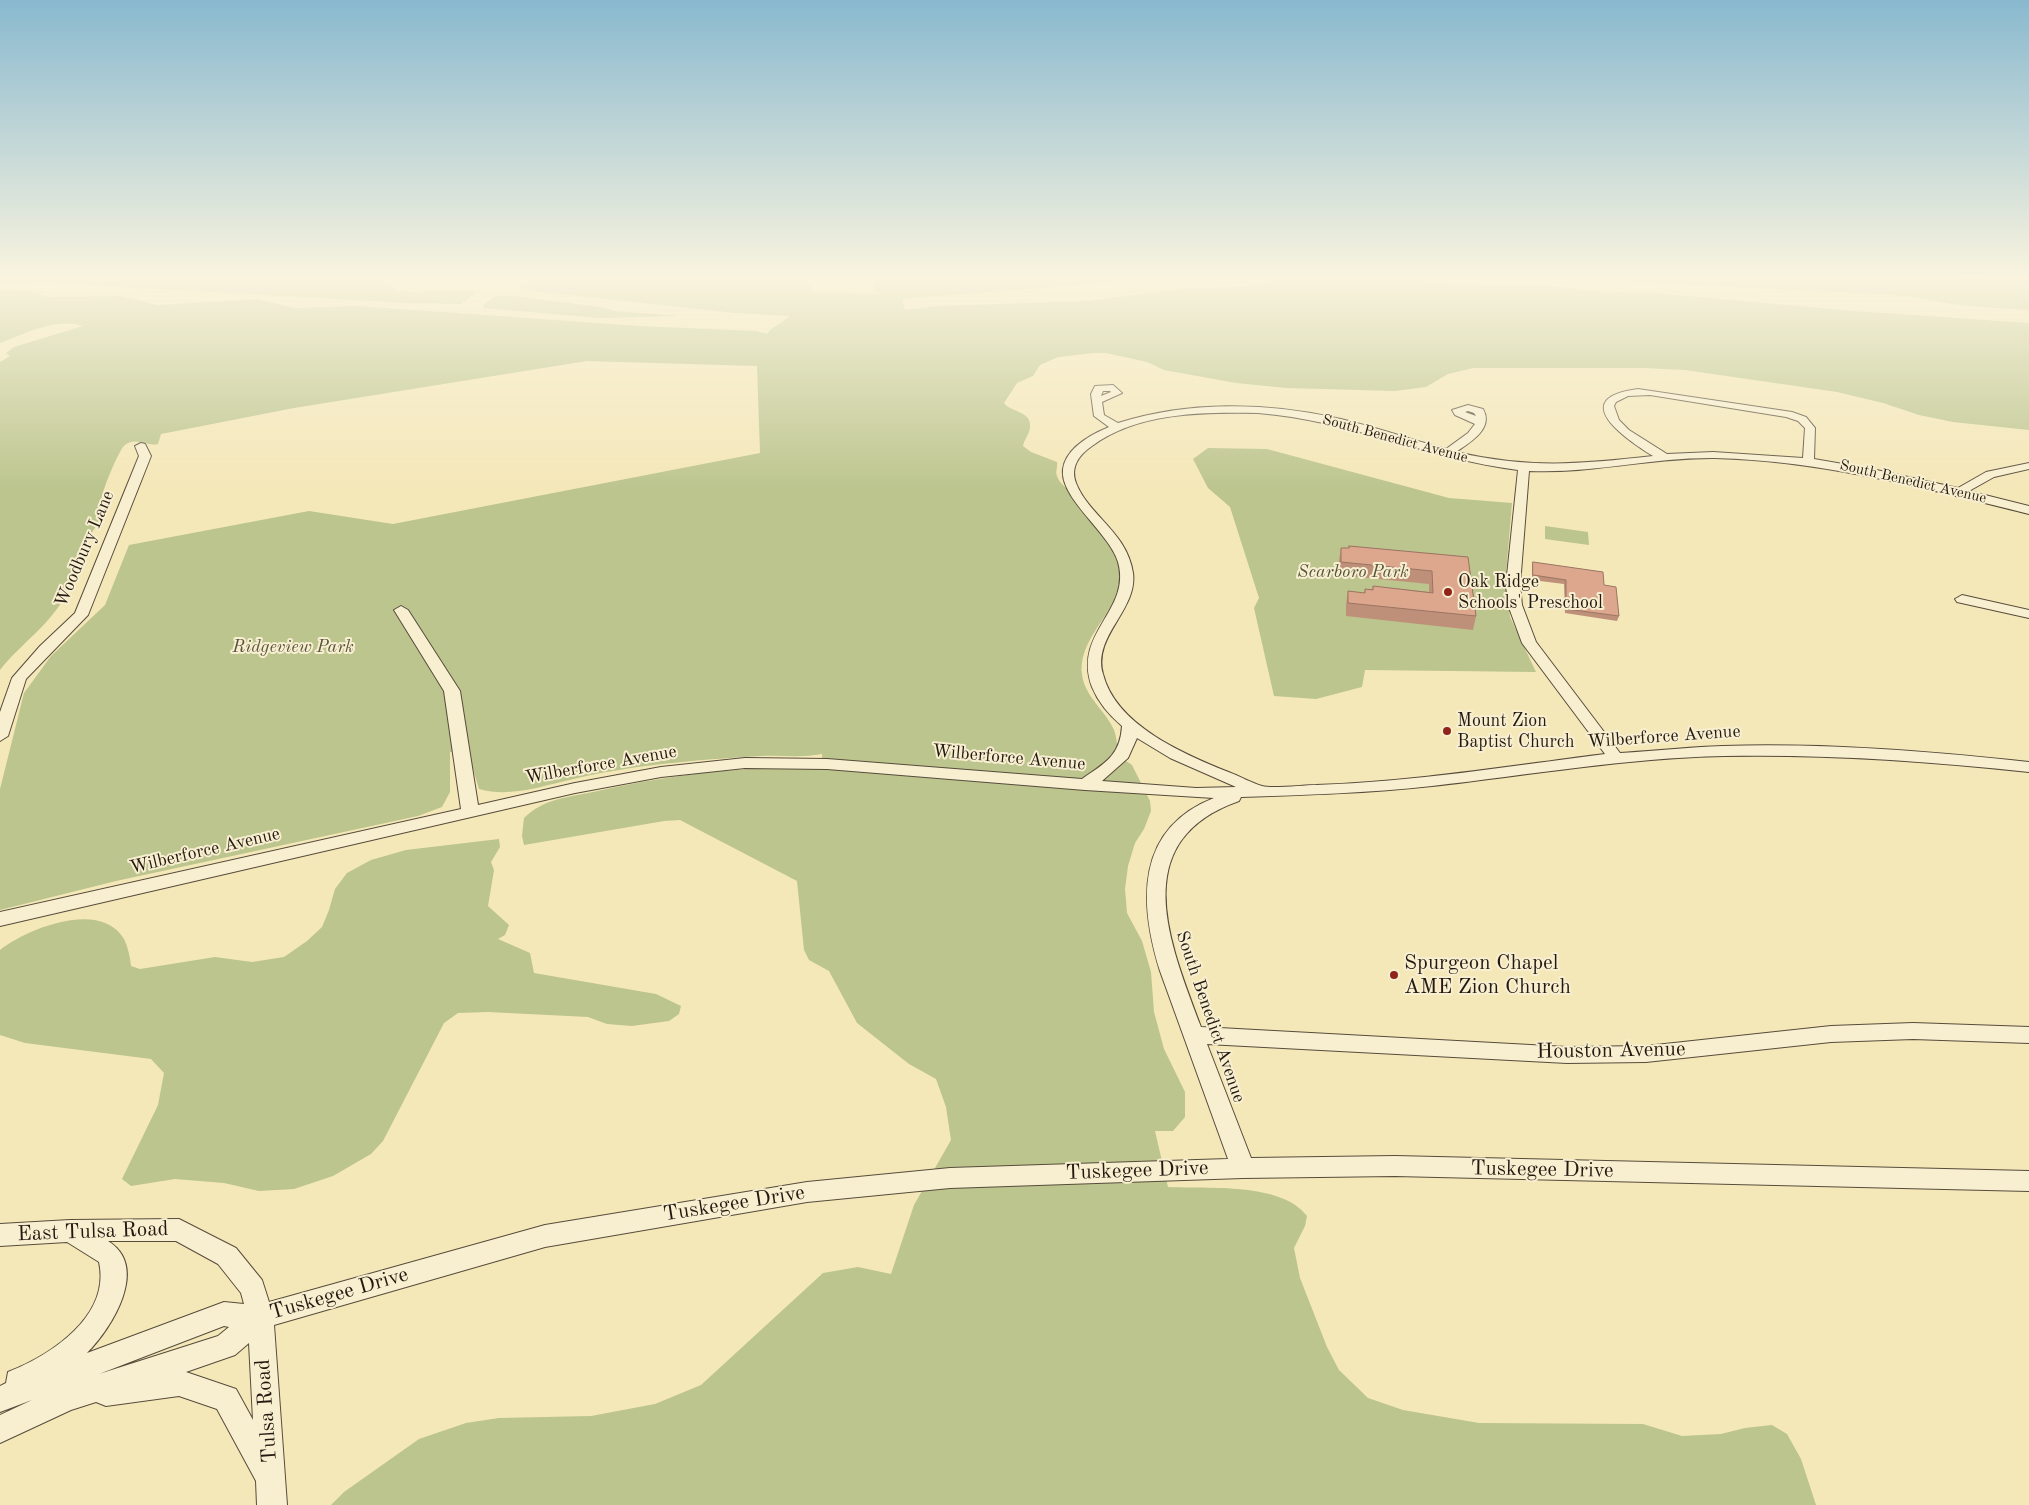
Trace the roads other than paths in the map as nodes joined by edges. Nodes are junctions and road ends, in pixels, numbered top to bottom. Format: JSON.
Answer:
{"nodes":[{"id":1,"x":1097,"y":400,"type":"dead end"},
{"id":2,"x":1480,"y":422,"type":"dead end"},
{"id":3,"x":1117,"y":428,"type":"junction"},
{"id":4,"x":141,"y":446,"type":"dead end"},
{"id":5,"x":1447,"y":453,"type":"junction"},
{"id":6,"x":1665,"y":458,"type":"junction"},
{"id":7,"x":1808,"y":460,"type":"junction"},
{"id":8,"x":2029,"y":466,"type":"edge"},
{"id":9,"x":1524,"y":468,"type":"junction"},
{"id":10,"x":1960,"y":491,"type":"junction"},
{"id":11,"x":2029,"y":510,"type":"edge"},
{"id":12,"x":1962,"y":599,"type":"dead end"},
{"id":13,"x":401,"y":610,"type":"dead end"},
{"id":14,"x":2029,"y":614,"type":"edge"},
{"id":15,"x":1130,"y":726,"type":"junction"},
{"id":16,"x":0,"y":736,"type":"edge"},
{"id":17,"x":1616,"y":758,"type":"junction"},
{"id":18,"x":2029,"y":767,"type":"edge"},
{"id":19,"x":1085,"y":784,"type":"junction"},
{"id":20,"x":1266,"y":792,"type":"junction"},
{"id":21,"x":470,"y":812,"type":"junction"},
{"id":22,"x":0,"y":919,"type":"edge"},
{"id":23,"x":1193,"y":1035,"type":"junction"},
{"id":24,"x":2029,"y":1035,"type":"edge"},
{"id":25,"x":1243,"y":1168,"type":"junction"},
{"id":26,"x":2029,"y":1180,"type":"edge"},
{"id":27,"x":70,"y":1231,"type":"junction"},
{"id":28,"x":0,"y":1235,"type":"edge"},
{"id":29,"x":260,"y":1317,"type":"junction"},
{"id":30,"x":0,"y":1389,"type":"edge"},
{"id":31,"x":67,"y":1398,"type":"junction"},
{"id":32,"x":0,"y":1399,"type":"edge"},
{"id":33,"x":0,"y":1429,"type":"edge"},
{"id":34,"x":272,"y":1494,"type":"edge"}],
"edges":[{"from":1,"to":3,"type":"street"},
{"from":2,"to":5,"type":"street"},
{"from":3,"to":5,"type":"street","name":"South Benedict Avenue"},
{"from":3,"to":15,"type":"street","name":"South Benedict Avenue"},
{"from":4,"to":16,"type":"street","name":"Woodbury Lane"},
{"from":5,"to":9,"type":"street","name":"South Benedict Avenue"},
{"from":6,"to":7,"type":"street","name":"South Benedict Avenue"},
{"from":6,"to":7,"type":"street"},
{"from":6,"to":9,"type":"street","name":"South Benedict Avenue"},
{"from":7,"to":10,"type":"street","name":"South Benedict Avenue"},
{"from":8,"to":10,"type":"street"},
{"from":9,"to":17,"type":"street"},
{"from":10,"to":11,"type":"street","name":"South Benedict Avenue"},
{"from":12,"to":14,"type":"street"},
{"from":13,"to":21,"type":"street"},
{"from":15,"to":19,"type":"street"},
{"from":15,"to":20,"type":"street","name":"South Benedict Avenue"},
{"from":17,"to":18,"type":"street","name":"Wilberforce Avenue"},
{"from":17,"to":20,"type":"street","name":"Wilberforce Avenue"},
{"from":19,"to":20,"type":"street","name":"Wilberforce Avenue"},
{"from":19,"to":21,"type":"street","name":"Wilberforce Avenue"},
{"from":20,"to":23,"type":"street","name":"South Benedict Avenue"},
{"from":21,"to":22,"type":"street","name":"Wilberforce Avenue"},
{"from":23,"to":24,"type":"street","name":"Houston Avenue"},
{"from":23,"to":25,"type":"street","name":"South Benedict Avenue"},
{"from":25,"to":26,"type":"street","name":"Tuskegee Drive"},
{"from":25,"to":29,"type":"street","name":"Tuskegee Drive"},
{"from":27,"to":28,"type":"street","name":"East Tulsa Road"},
{"from":27,"to":29,"type":"street","name":"East Tulsa Road"},
{"from":27,"to":30,"type":"street"},
{"from":29,"to":31,"type":"street","name":"Tuskegee Drive"},
{"from":29,"to":32,"type":"street","name":"Tuskegee Drive"},
{"from":29,"to":34,"type":"street","name":"Tulsa Road"},
{"from":31,"to":33,"type":"street","name":"Tuskegee Drive"},
{"from":31,"to":34,"type":"street"}]}
